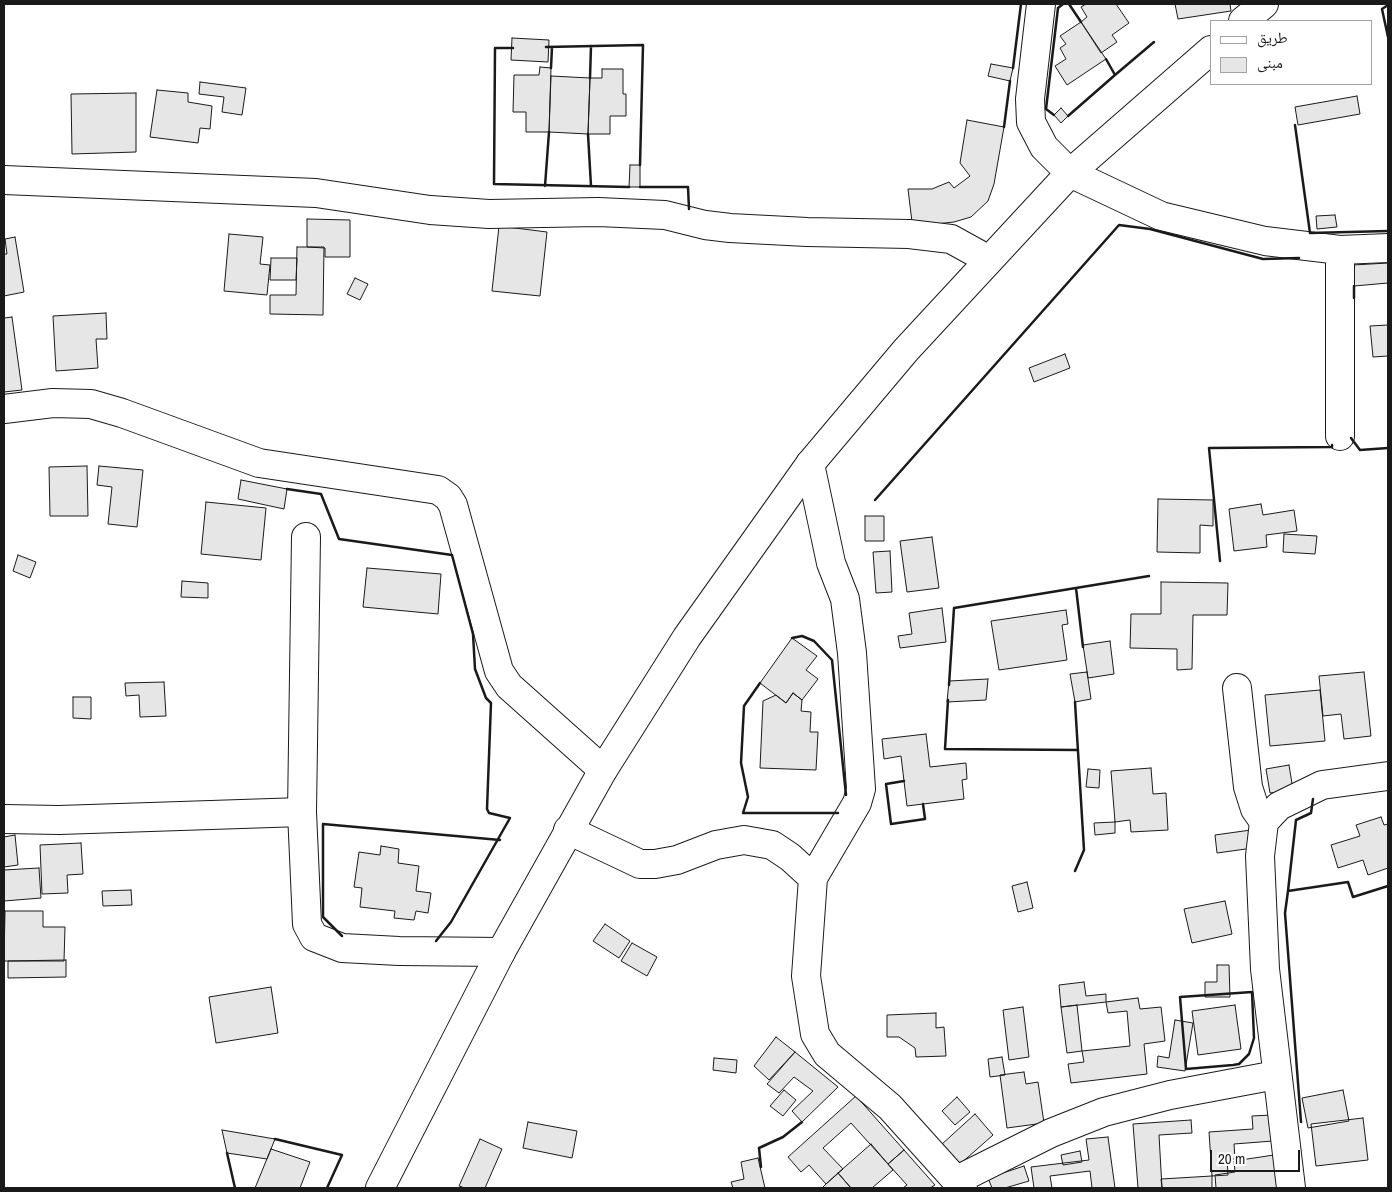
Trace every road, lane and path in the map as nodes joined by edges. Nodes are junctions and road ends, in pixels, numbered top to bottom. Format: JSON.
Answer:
{"nodes":[{"id":1,"x":1041,"y":4,"type":"edge"},
{"id":2,"x":1264,"y":4,"type":"edge"},
{"id":3,"x":1245,"y":20,"type":"edge"},
{"id":4,"x":1210,"y":51,"type":"edge"},
{"id":5,"x":1070,"y":173,"type":"junction"},
{"id":6,"x":4,"y":180,"type":"edge"},
{"id":7,"x":1388,"y":248,"type":"edge"},
{"id":8,"x":1340,"y":250,"type":"junction"},
{"id":9,"x":989,"y":260,"type":"junction"},
{"id":10,"x":4,"y":409,"type":"edge"},
{"id":11,"x":1340,"y":436,"type":"dead end"},
{"id":12,"x":810,"y":464,"type":"junction"},
{"id":13,"x":306,"y":537,"type":"dead end"},
{"id":14,"x":1237,"y":688,"type":"dead end"},
{"id":15,"x":603,"y":770,"type":"junction"},
{"id":16,"x":1388,"y":776,"type":"edge"},
{"id":17,"x":302,"y":812,"type":"junction"},
{"id":18,"x":4,"y":820,"type":"edge"},
{"id":19,"x":1264,"y":822,"type":"junction"},
{"id":20,"x":568,"y":830,"type":"junction"},
{"id":21,"x":813,"y":878,"type":"junction"},
{"id":22,"x":502,"y":952,"type":"junction"},
{"id":23,"x":1276,"y":1075,"type":"junction"},
{"id":24,"x":960,"y":1184,"type":"edge"},
{"id":25,"x":380,"y":1188,"type":"edge"},
{"id":26,"x":1291,"y":1188,"type":"edge"}],
"edges":[{"from":1,"to":5,"type":"street"},
{"from":2,"to":3,"type":"street"},
{"from":4,"to":5,"type":"street"},
{"from":5,"to":8,"type":"street"},
{"from":5,"to":9,"type":"street"},
{"from":6,"to":9,"type":"street"},
{"from":7,"to":8,"type":"street"},
{"from":8,"to":11,"type":"street"},
{"from":9,"to":12,"type":"street"},
{"from":10,"to":15,"type":"street"},
{"from":12,"to":15,"type":"street"},
{"from":12,"to":21,"type":"street"},
{"from":13,"to":17,"type":"street"},
{"from":14,"to":19,"type":"street"},
{"from":15,"to":20,"type":"street"},
{"from":16,"to":19,"type":"street"},
{"from":17,"to":18,"type":"street"},
{"from":17,"to":22,"type":"street"},
{"from":19,"to":23,"type":"street"},
{"from":20,"to":21,"type":"street"},
{"from":20,"to":22,"type":"street"},
{"from":21,"to":24,"type":"street"},
{"from":22,"to":25,"type":"street"},
{"from":23,"to":24,"type":"street"},
{"from":23,"to":26,"type":"street"}]}
